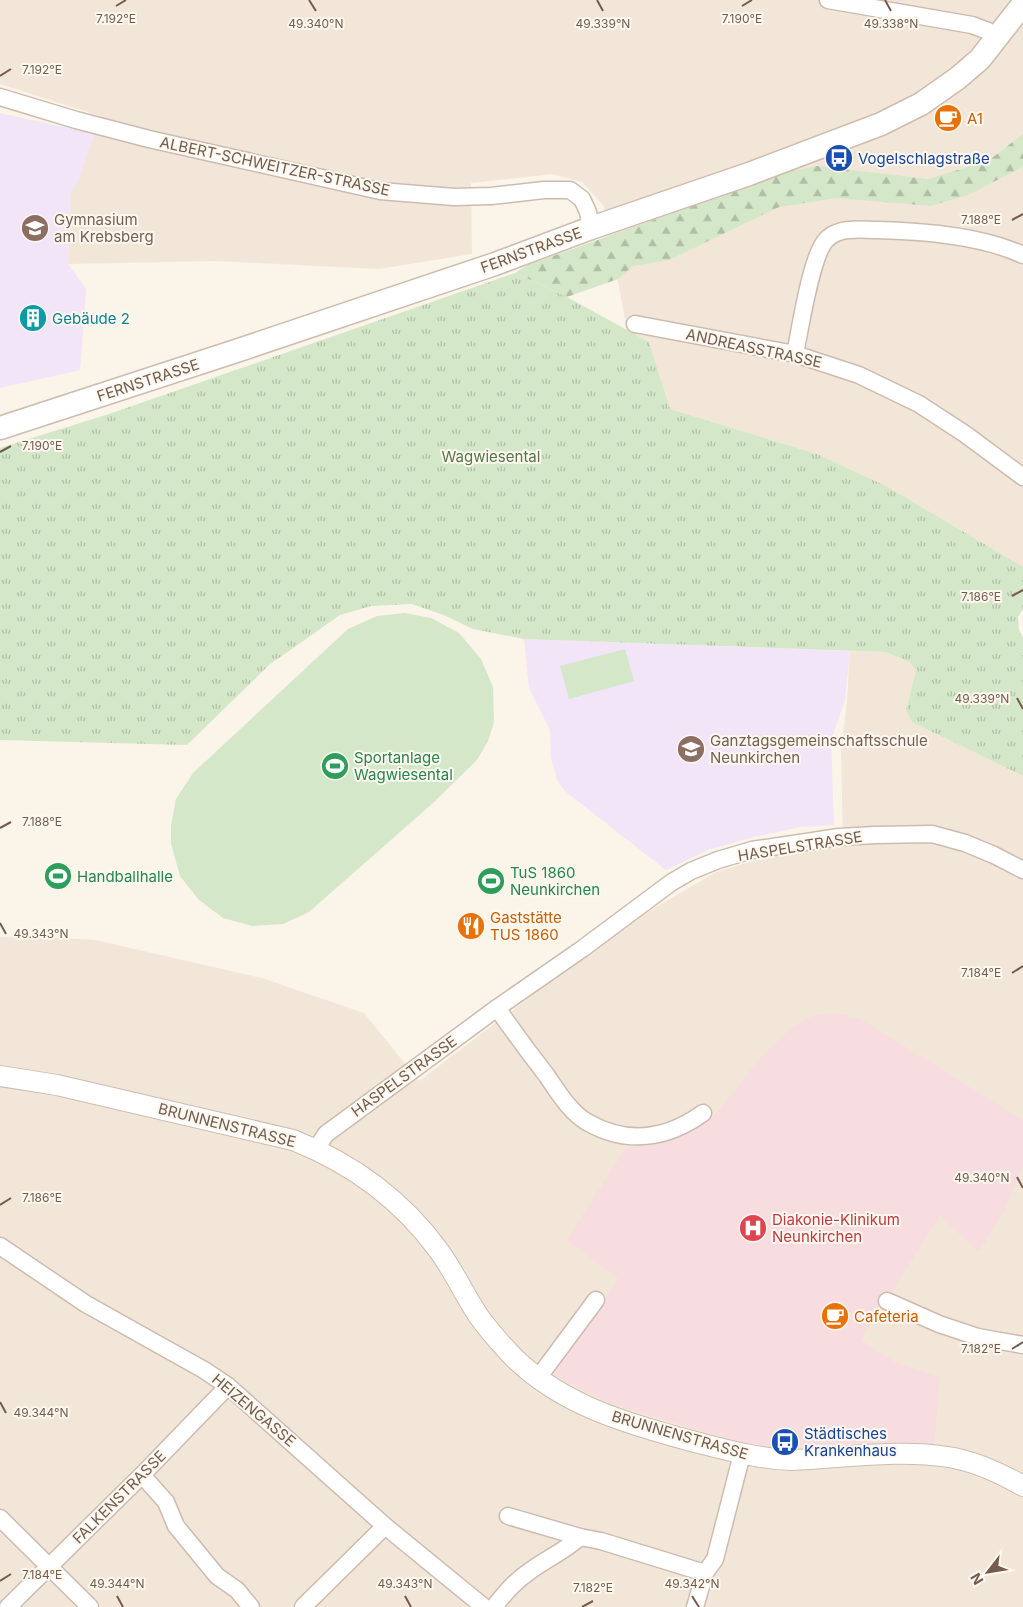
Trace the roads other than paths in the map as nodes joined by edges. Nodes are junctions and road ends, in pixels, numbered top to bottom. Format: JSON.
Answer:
{"nodes":[{"id":1,"x":828,"y":0,"type":"edge"},
{"id":2,"x":1023,"y":4,"type":"edge"},
{"id":3,"x":998,"y":37,"type":"junction"},
{"id":4,"x":0,"y":98,"type":"edge"},
{"id":5,"x":591,"y":228,"type":"junction"},
{"id":6,"x":1023,"y":256,"type":"edge"},
{"id":7,"x":635,"y":324,"type":"dead end"},
{"id":8,"x":795,"y":354,"type":"junction"},
{"id":9,"x":0,"y":428,"type":"edge"},
{"id":10,"x":1023,"y":477,"type":"edge"},
{"id":11,"x":1023,"y":870,"type":"edge"},
{"id":12,"x":497,"y":1008,"type":"junction"},
{"id":13,"x":0,"y":1076,"type":"edge"},
{"id":14,"x":703,"y":1114,"type":"dead end"},
{"id":15,"x":316,"y":1149,"type":"junction"},
{"id":16,"x":0,"y":1246,"type":"edge"},
{"id":17,"x":596,"y":1300,"type":"dead end"},
{"id":18,"x":887,"y":1301,"type":"dead end"},
{"id":19,"x":1023,"y":1345,"type":"edge"},
{"id":20,"x":538,"y":1378,"type":"junction"},
{"id":21,"x":228,"y":1386,"type":"junction"},
{"id":22,"x":742,"y":1454,"type":"junction"},
{"id":23,"x":142,"y":1475,"type":"junction"},
{"id":24,"x":1023,"y":1486,"type":"edge"},
{"id":25,"x":508,"y":1516,"type":"dead end"},
{"id":26,"x":0,"y":1518,"type":"edge"},
{"id":27,"x":385,"y":1526,"type":"junction"},
{"id":28,"x":580,"y":1537,"type":"junction"},
{"id":29,"x":49,"y":1566,"type":"junction"},
{"id":30,"x":705,"y":1573,"type":"junction"},
{"id":31,"x":8,"y":1607,"type":"edge"},
{"id":32,"x":90,"y":1607,"type":"edge"},
{"id":33,"x":251,"y":1607,"type":"edge"},
{"id":34,"x":303,"y":1607,"type":"edge"},
{"id":35,"x":484,"y":1607,"type":"edge"},
{"id":36,"x":494,"y":1607,"type":"edge"},
{"id":37,"x":695,"y":1607,"type":"edge"}],
"edges":[{"from":1,"to":3,"type":"street"},
{"from":2,"to":3,"type":"main road","name":"FERNSTRASSE"},
{"from":3,"to":5,"type":"main road","name":"FERNSTRASSE"},
{"from":4,"to":5,"type":"street","name":"ALBERT-SCHWEITZER-STRASSE"},
{"from":5,"to":9,"type":"main road","name":"FERNSTRASSE"},
{"from":6,"to":8,"type":"street"},
{"from":7,"to":8,"type":"street","name":"ANDREASSTRASSE"},
{"from":8,"to":10,"type":"street","name":"ANDREASSTRASSE"},
{"from":11,"to":12,"type":"street","name":"HASPELSTRASSE"},
{"from":12,"to":14,"type":"street"},
{"from":12,"to":15,"type":"street","name":"HASPELSTRASSE"},
{"from":13,"to":15,"type":"street","name":"BRUNNENSTRASSE"},
{"from":15,"to":20,"type":"street","name":"BRUNNENSTRASSE"},
{"from":16,"to":21,"type":"street","name":"HEIZENGASSE"},
{"from":17,"to":20,"type":"street"},
{"from":18,"to":19,"type":"street"},
{"from":20,"to":22,"type":"street","name":"BRUNNENSTRASSE"},
{"from":21,"to":23,"type":"street","name":"FALKENSTRASSE"},
{"from":21,"to":27,"type":"street","name":"HEIZENGASSE"},
{"from":22,"to":24,"type":"street","name":"BRUNNENSTRASSE"},
{"from":22,"to":30,"type":"street"},
{"from":23,"to":29,"type":"street","name":"FALKENSTRASSE"},
{"from":23,"to":33,"type":"street"},
{"from":25,"to":28,"type":"street"},
{"from":26,"to":29,"type":"street"},
{"from":27,"to":34,"type":"street"},
{"from":27,"to":35,"type":"street","name":"HEIZENGASSE"},
{"from":28,"to":30,"type":"street"},
{"from":28,"to":36,"type":"street"},
{"from":29,"to":31,"type":"street","name":"FALKENSTRASSE"},
{"from":29,"to":32,"type":"street"},
{"from":30,"to":37,"type":"street"}]}
